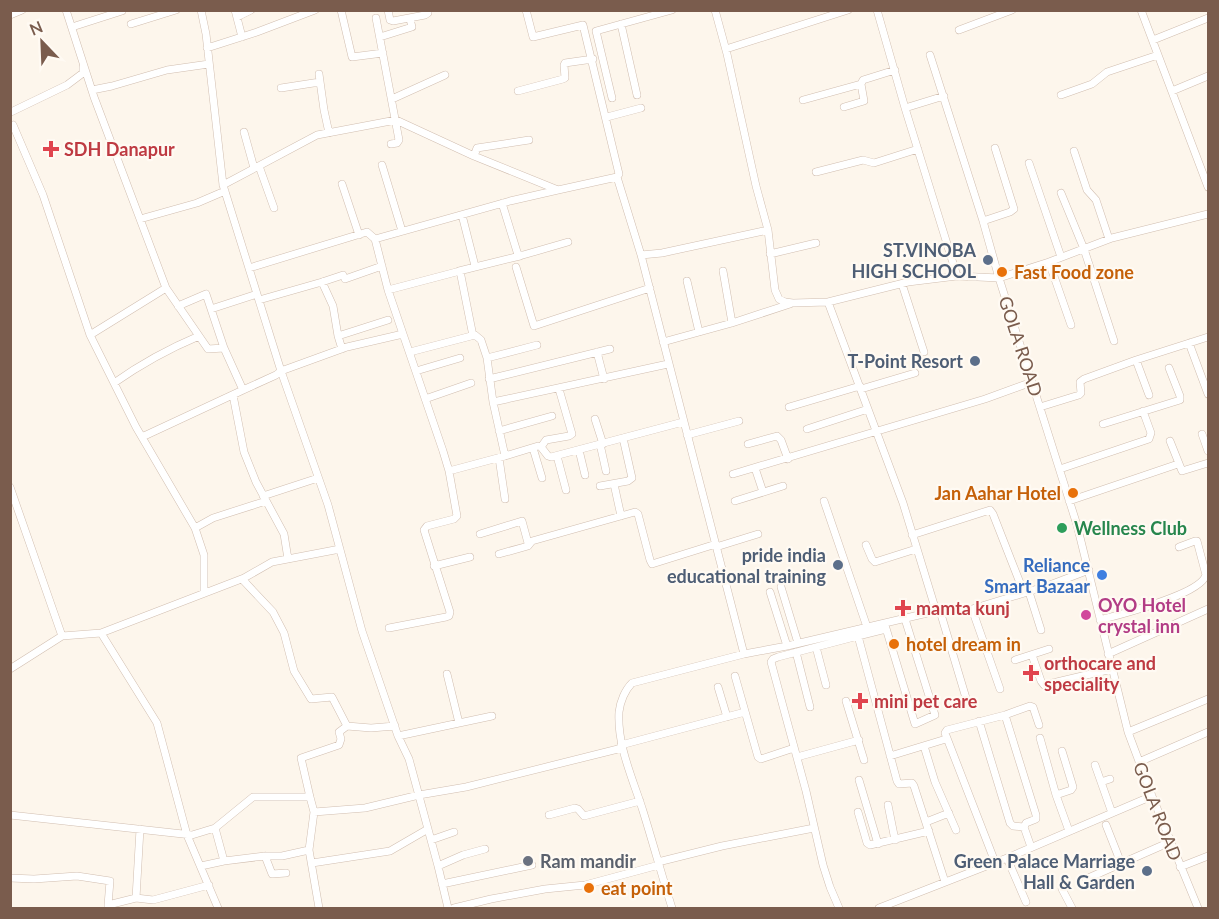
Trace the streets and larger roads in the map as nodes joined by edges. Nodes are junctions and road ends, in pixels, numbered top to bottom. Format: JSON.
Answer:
{"nodes":[{"id":1,"x":22,"y":10,"type":"edge"},
{"id":2,"x":66,"y":10,"type":"edge"},
{"id":3,"x":176,"y":10,"type":"edge"},
{"id":4,"x":251,"y":10,"type":"edge"},
{"id":5,"x":315,"y":10,"type":"edge"},
{"id":6,"x":341,"y":10,"type":"edge"},
{"id":7,"x":388,"y":10,"type":"edge"},
{"id":8,"x":428,"y":10,"type":"edge"},
{"id":9,"x":526,"y":10,"type":"edge"},
{"id":10,"x":715,"y":10,"type":"edge"},
{"id":11,"x":848,"y":10,"type":"edge"},
{"id":12,"x":877,"y":10,"type":"edge"},
{"id":13,"x":1012,"y":10,"type":"edge"},
{"id":14,"x":122,"y":11,"type":"edge"},
{"id":15,"x":203,"y":11,"type":"edge"},
{"id":16,"x":670,"y":11,"type":"edge"},
{"id":17,"x":1142,"y":11,"type":"edge"},
{"id":18,"x":236,"y":14,"type":"edge"},
{"id":19,"x":645,"y":14,"type":"edge"},
{"id":20,"x":10,"y":15,"type":"edge"},
{"id":21,"x":376,"y":18,"type":"dead end"},
{"id":22,"x":1209,"y":18,"type":"edge"},
{"id":23,"x":410,"y":19,"type":"junction"},
{"id":24,"x":131,"y":24,"type":"dead end"},
{"id":25,"x":621,"y":24,"type":"junction"},
{"id":26,"x":72,"y":27,"type":"junction"},
{"id":27,"x":959,"y":30,"type":"dead end"},
{"id":28,"x":242,"y":37,"type":"junction"},
{"id":29,"x":380,"y":37,"type":"junction"},
{"id":30,"x":1153,"y":40,"type":"junction"},
{"id":31,"x":207,"y":48,"type":"junction"},
{"id":32,"x":726,"y":49,"type":"junction"},
{"id":33,"x":383,"y":53,"type":"junction"},
{"id":34,"x":930,"y":55,"type":"dead end"},
{"id":35,"x":1158,"y":55,"type":"junction"},
{"id":36,"x":593,"y":59,"type":"junction"},
{"id":37,"x":84,"y":64,"type":"junction"},
{"id":38,"x":210,"y":64,"type":"junction"},
{"id":39,"x":895,"y":70,"type":"junction"},
{"id":40,"x":445,"y":75,"type":"dead end"},
{"id":41,"x":1209,"y":76,"type":"edge"},
{"id":42,"x":861,"y":84,"type":"junction"},
{"id":43,"x":281,"y":88,"type":"dead end"},
{"id":44,"x":92,"y":90,"type":"junction"},
{"id":45,"x":518,"y":91,"type":"dead end"},
{"id":46,"x":1172,"y":91,"type":"junction"},
{"id":47,"x":637,"y":94,"type":"dead end"},
{"id":48,"x":1061,"y":95,"type":"dead end"},
{"id":49,"x":944,"y":96,"type":"junction"},
{"id":50,"x":612,"y":98,"type":"dead end"},
{"id":51,"x":392,"y":99,"type":"junction"},
{"id":52,"x":803,"y":100,"type":"dead end"},
{"id":53,"x":844,"y":107,"type":"dead end"},
{"id":54,"x":641,"y":108,"type":"dead end"},
{"id":55,"x":905,"y":108,"type":"junction"},
{"id":56,"x":11,"y":111,"type":"edge"},
{"id":57,"x":607,"y":117,"type":"junction"},
{"id":58,"x":396,"y":120,"type":"junction"},
{"id":59,"x":12,"y":126,"type":"edge"},
{"id":60,"x":244,"y":132,"type":"dead end"},
{"id":61,"x":329,"y":133,"type":"junction"},
{"id":62,"x":529,"y":140,"type":"dead end"},
{"id":63,"x":392,"y":144,"type":"dead end"},
{"id":64,"x":995,"y":148,"type":"dead end"},
{"id":65,"x":918,"y":149,"type":"junction"},
{"id":66,"x":1074,"y":151,"type":"dead end"},
{"id":67,"x":474,"y":156,"type":"junction"},
{"id":68,"x":1029,"y":163,"type":"dead end"},
{"id":69,"x":382,"y":165,"type":"dead end"},
{"id":70,"x":257,"y":167,"type":"junction"},
{"id":71,"x":816,"y":172,"type":"dead end"},
{"id":72,"x":617,"y":177,"type":"junction"},
{"id":73,"x":342,"y":184,"type":"dead end"},
{"id":74,"x":1209,"y":187,"type":"edge"},
{"id":75,"x":224,"y":188,"type":"junction"},
{"id":76,"x":558,"y":190,"type":"junction"},
{"id":77,"x":1061,"y":193,"type":"dead end"},
{"id":78,"x":502,"y":203,"type":"junction"},
{"id":79,"x":274,"y":208,"type":"dead end"},
{"id":80,"x":1209,"y":214,"type":"edge"},
{"id":81,"x":462,"y":215,"type":"junction"},
{"id":82,"x":140,"y":219,"type":"junction"},
{"id":83,"x":983,"y":221,"type":"junction"},
{"id":84,"x":768,"y":230,"type":"junction"},
{"id":85,"x":402,"y":231,"type":"junction"},
{"id":86,"x":359,"y":235,"type":"junction"},
{"id":87,"x":375,"y":238,"type":"junction"},
{"id":88,"x":1109,"y":239,"type":"junction"},
{"id":89,"x":568,"y":242,"type":"dead end"},
{"id":90,"x":816,"y":243,"type":"dead end"},
{"id":91,"x":1084,"y":249,"type":"junction"},
{"id":92,"x":770,"y":254,"type":"junction"},
{"id":93,"x":641,"y":255,"type":"junction"},
{"id":94,"x":520,"y":256,"type":"junction"},
{"id":95,"x":1061,"y":257,"type":"junction"},
{"id":96,"x":1049,"y":262,"type":"junction"},
{"id":97,"x":382,"y":266,"type":"junction"},
{"id":98,"x":249,"y":267,"type":"junction"},
{"id":99,"x":476,"y":267,"type":"junction"},
{"id":100,"x":516,"y":267,"type":"dead end"},
{"id":101,"x":459,"y":271,"type":"junction"},
{"id":102,"x":723,"y":271,"type":"dead end"},
{"id":103,"x":957,"y":276,"type":"junction"},
{"id":104,"x":999,"y":278,"type":"junction"},
{"id":105,"x":687,"y":281,"type":"dead end"},
{"id":106,"x":322,"y":282,"type":"junction"},
{"id":107,"x":903,"y":284,"type":"junction"},
{"id":108,"x":166,"y":288,"type":"junction"},
{"id":109,"x":650,"y":288,"type":"junction"},
{"id":110,"x":388,"y":290,"type":"junction"},
{"id":111,"x":258,"y":297,"type":"junction"},
{"id":112,"x":828,"y":302,"type":"junction"},
{"id":113,"x":793,"y":303,"type":"junction"},
{"id":114,"x":178,"y":306,"type":"junction"},
{"id":115,"x":211,"y":309,"type":"junction"},
{"id":116,"x":388,"y":320,"type":"dead end"},
{"id":117,"x":732,"y":322,"type":"junction"},
{"id":118,"x":1071,"y":325,"type":"dead end"},
{"id":119,"x":699,"y":332,"type":"junction"},
{"id":120,"x":404,"y":334,"type":"junction"},
{"id":121,"x":90,"y":335,"type":"junction"},
{"id":122,"x":199,"y":336,"type":"junction"},
{"id":123,"x":338,"y":336,"type":"junction"},
{"id":124,"x":473,"y":336,"type":"junction"},
{"id":125,"x":1209,"y":337,"type":"edge"},
{"id":126,"x":1114,"y":340,"type":"dead end"},
{"id":127,"x":663,"y":342,"type":"junction"},
{"id":128,"x":1189,"y":343,"type":"junction"},
{"id":129,"x":537,"y":345,"type":"dead end"},
{"id":130,"x":224,"y":348,"type":"junction"},
{"id":131,"x":342,"y":349,"type":"junction"},
{"id":132,"x":610,"y":349,"type":"dead end"},
{"id":133,"x":410,"y":352,"type":"junction"},
{"id":134,"x":597,"y":352,"type":"junction"},
{"id":135,"x":924,"y":352,"type":"dead end"},
{"id":136,"x":460,"y":358,"type":"dead end"},
{"id":137,"x":487,"y":358,"type":"junction"},
{"id":138,"x":1136,"y":360,"type":"junction"},
{"id":139,"x":668,"y":364,"type":"junction"},
{"id":140,"x":1170,"y":369,"type":"dead end"},
{"id":141,"x":281,"y":371,"type":"junction"},
{"id":142,"x":416,"y":371,"type":"junction"},
{"id":143,"x":915,"y":373,"type":"dead end"},
{"id":144,"x":489,"y":379,"type":"junction"},
{"id":145,"x":604,"y":379,"type":"junction"},
{"id":146,"x":1032,"y":382,"type":"junction"},
{"id":147,"x":114,"y":383,"type":"junction"},
{"id":148,"x":471,"y":383,"type":"dead end"},
{"id":149,"x":860,"y":387,"type":"junction"},
{"id":150,"x":559,"y":389,"type":"junction"},
{"id":151,"x":243,"y":390,"type":"junction"},
{"id":152,"x":1209,"y":393,"type":"edge"},
{"id":153,"x":233,"y":395,"type":"junction"},
{"id":154,"x":1149,"y":395,"type":"dead end"},
{"id":155,"x":425,"y":399,"type":"junction"},
{"id":156,"x":493,"y":402,"type":"junction"},
{"id":157,"x":789,"y":407,"type":"dead end"},
{"id":158,"x":1040,"y":407,"type":"junction"},
{"id":159,"x":868,"y":409,"type":"junction"},
{"id":160,"x":1143,"y":411,"type":"junction"},
{"id":161,"x":552,"y":416,"type":"dead end"},
{"id":162,"x":595,"y":419,"type":"dead end"},
{"id":163,"x":739,"y":421,"type":"dead end"},
{"id":164,"x":683,"y":422,"type":"junction"},
{"id":165,"x":1103,"y":424,"type":"dead end"},
{"id":166,"x":807,"y":429,"type":"dead end"},
{"id":167,"x":499,"y":431,"type":"junction"},
{"id":168,"x":877,"y":432,"type":"junction"},
{"id":169,"x":1202,"y":434,"type":"dead end"},
{"id":170,"x":687,"y":435,"type":"junction"},
{"id":171,"x":142,"y":437,"type":"junction"},
{"id":172,"x":622,"y":438,"type":"junction"},
{"id":173,"x":1170,"y":441,"type":"dead end"},
{"id":174,"x":602,"y":444,"type":"junction"},
{"id":175,"x":748,"y":444,"type":"dead end"},
{"id":176,"x":541,"y":447,"type":"junction"},
{"id":177,"x":533,"y":448,"type":"junction"},
{"id":178,"x":579,"y":450,"type":"junction"},
{"id":179,"x":1209,"y":451,"type":"edge"},
{"id":180,"x":557,"y":456,"type":"junction"},
{"id":181,"x":502,"y":457,"type":"junction"},
{"id":182,"x":788,"y":459,"type":"junction"},
{"id":183,"x":1209,"y":463,"type":"edge"},
{"id":184,"x":1178,"y":464,"type":"junction"},
{"id":185,"x":754,"y":468,"type":"junction"},
{"id":186,"x":1060,"y":469,"type":"junction"},
{"id":187,"x":449,"y":471,"type":"junction"},
{"id":188,"x":606,"y":471,"type":"dead end"},
{"id":189,"x":733,"y":474,"type":"dead end"},
{"id":190,"x":585,"y":475,"type":"dead end"},
{"id":191,"x":318,"y":478,"type":"junction"},
{"id":192,"x":542,"y":478,"type":"dead end"},
{"id":193,"x":614,"y":484,"type":"junction"},
{"id":194,"x":600,"y":486,"type":"dead end"},
{"id":195,"x":783,"y":486,"type":"dead end"},
{"id":196,"x":10,"y":487,"type":"edge"},
{"id":197,"x":566,"y":490,"type":"dead end"},
{"id":198,"x":763,"y":492,"type":"junction"},
{"id":199,"x":265,"y":498,"type":"junction"},
{"id":200,"x":505,"y":499,"type":"dead end"},
{"id":201,"x":735,"y":501,"type":"dead end"},
{"id":202,"x":824,"y":501,"type":"dead end"},
{"id":203,"x":1069,"y":501,"type":"junction"},
{"id":204,"x":621,"y":516,"type":"junction"},
{"id":205,"x":195,"y":528,"type":"junction"},
{"id":206,"x":480,"y":534,"type":"dead end"},
{"id":207,"x":758,"y":534,"type":"dead end"},
{"id":208,"x":912,"y":535,"type":"junction"},
{"id":209,"x":528,"y":543,"type":"junction"},
{"id":210,"x":866,"y":545,"type":"dead end"},
{"id":211,"x":716,"y":546,"type":"junction"},
{"id":212,"x":1179,"y":547,"type":"dead end"},
{"id":213,"x":340,"y":549,"type":"junction"},
{"id":214,"x":916,"y":549,"type":"junction"},
{"id":215,"x":499,"y":554,"type":"dead end"},
{"id":216,"x":470,"y":557,"type":"dead end"},
{"id":217,"x":288,"y":559,"type":"junction"},
{"id":218,"x":434,"y":566,"type":"junction"},
{"id":219,"x":1089,"y":570,"type":"junction"},
{"id":220,"x":242,"y":579,"type":"junction"},
{"id":221,"x":781,"y":587,"type":"dead end"},
{"id":222,"x":770,"y":592,"type":"dead end"},
{"id":223,"x":1027,"y":592,"type":"junction"},
{"id":224,"x":204,"y":593,"type":"junction"},
{"id":225,"x":972,"y":609,"type":"junction"},
{"id":226,"x":1209,"y":609,"type":"edge"},
{"id":227,"x":938,"y":611,"type":"junction"},
{"id":228,"x":905,"y":619,"type":"junction"},
{"id":229,"x":1100,"y":620,"type":"junction"},
{"id":230,"x":886,"y":626,"type":"junction"},
{"id":231,"x":867,"y":627,"type":"junction"},
{"id":232,"x":389,"y":628,"type":"dead end"},
{"id":233,"x":1041,"y":630,"type":"dead end"},
{"id":234,"x":101,"y":633,"type":"junction"},
{"id":235,"x":62,"y":636,"type":"junction"},
{"id":236,"x":858,"y":636,"type":"junction"},
{"id":237,"x":798,"y":643,"type":"junction"},
{"id":238,"x":787,"y":646,"type":"junction"},
{"id":239,"x":816,"y":647,"type":"junction"},
{"id":240,"x":1050,"y":650,"type":"dead end"},
{"id":241,"x":796,"y":652,"type":"junction"},
{"id":242,"x":744,"y":654,"type":"junction"},
{"id":243,"x":1108,"y":654,"type":"junction"},
{"id":244,"x":1032,"y":655,"type":"junction"},
{"id":245,"x":1015,"y":660,"type":"dead end"},
{"id":246,"x":10,"y":669,"type":"edge"},
{"id":247,"x":1112,"y":669,"type":"junction"},
{"id":248,"x":447,"y":674,"type":"dead end"},
{"id":249,"x":735,"y":676,"type":"dead end"},
{"id":250,"x":826,"y":685,"type":"dead end"},
{"id":251,"x":718,"y":687,"type":"dead end"},
{"id":252,"x":1000,"y":689,"type":"dead end"},
{"id":253,"x":966,"y":698,"type":"dead end"},
{"id":254,"x":1209,"y":699,"type":"edge"},
{"id":255,"x":846,"y":701,"type":"dead end"},
{"id":256,"x":810,"y":707,"type":"dead end"},
{"id":257,"x":745,"y":712,"type":"junction"},
{"id":258,"x":1005,"y":715,"type":"junction"},
{"id":259,"x":492,"y":716,"type":"dead end"},
{"id":260,"x":727,"y":717,"type":"junction"},
{"id":261,"x":979,"y":721,"type":"junction"},
{"id":262,"x":459,"y":723,"type":"junction"},
{"id":263,"x":1039,"y":725,"type":"dead end"},
{"id":264,"x":346,"y":726,"type":"junction"},
{"id":265,"x":394,"y":726,"type":"junction"},
{"id":266,"x":1128,"y":732,"type":"junction"},
{"id":267,"x":1209,"y":732,"type":"edge"},
{"id":268,"x":398,"y":736,"type":"junction"},
{"id":269,"x":1040,"y":738,"type":"dead end"},
{"id":270,"x":946,"y":739,"type":"junction"},
{"id":271,"x":859,"y":740,"type":"junction"},
{"id":272,"x":924,"y":746,"type":"junction"},
{"id":273,"x":622,"y":747,"type":"junction"},
{"id":274,"x":794,"y":748,"type":"junction"},
{"id":275,"x":1062,"y":751,"type":"dead end"},
{"id":276,"x":891,"y":756,"type":"junction"},
{"id":277,"x":797,"y":758,"type":"junction"},
{"id":278,"x":864,"y":760,"type":"dead end"},
{"id":279,"x":1139,"y":762,"type":"junction"},
{"id":280,"x":1095,"y":765,"type":"dead end"},
{"id":281,"x":1110,"y":779,"type":"dead end"},
{"id":282,"x":859,"y":780,"type":"dead end"},
{"id":283,"x":1101,"y":782,"type":"junction"},
{"id":284,"x":419,"y":795,"type":"junction"},
{"id":285,"x":1056,"y":795,"type":"junction"},
{"id":286,"x":1152,"y":796,"type":"junction"},
{"id":287,"x":309,"y":797,"type":"junction"},
{"id":288,"x":640,"y":801,"type":"junction"},
{"id":289,"x":888,"y":804,"type":"dead end"},
{"id":290,"x":314,"y":812,"type":"junction"},
{"id":291,"x":858,"y":812,"type":"dead end"},
{"id":292,"x":949,"y":813,"type":"junction"},
{"id":293,"x":1112,"y":813,"type":"junction"},
{"id":294,"x":10,"y":814,"type":"edge"},
{"id":295,"x":549,"y":815,"type":"dead end"},
{"id":296,"x":926,"y":822,"type":"junction"},
{"id":297,"x":1106,"y":825,"type":"dead end"},
{"id":298,"x":1024,"y":826,"type":"junction"},
{"id":299,"x":140,"y":828,"type":"junction"},
{"id":300,"x":215,"y":828,"type":"junction"},
{"id":301,"x":814,"y":828,"type":"junction"},
{"id":302,"x":428,"y":829,"type":"junction"},
{"id":303,"x":956,"y":830,"type":"dead end"},
{"id":304,"x":928,"y":831,"type":"junction"},
{"id":305,"x":1069,"y":831,"type":"junction"},
{"id":306,"x":454,"y":832,"type":"dead end"},
{"id":307,"x":187,"y":835,"type":"junction"},
{"id":308,"x":431,"y":840,"type":"junction"},
{"id":309,"x":895,"y":840,"type":"junction"},
{"id":310,"x":1170,"y":842,"type":"junction"},
{"id":311,"x":878,"y":844,"type":"junction"},
{"id":312,"x":1031,"y":847,"type":"junction"},
{"id":313,"x":485,"y":849,"type":"dead end"},
{"id":314,"x":309,"y":850,"type":"junction"},
{"id":315,"x":266,"y":856,"type":"junction"},
{"id":316,"x":1209,"y":856,"type":"edge"},
{"id":317,"x":1006,"y":858,"type":"junction"},
{"id":318,"x":224,"y":861,"type":"junction"},
{"id":319,"x":995,"y":862,"type":"junction"},
{"id":320,"x":312,"y":863,"type":"junction"},
{"id":321,"x":1121,"y":863,"type":"junction"},
{"id":322,"x":659,"y":864,"type":"junction"},
{"id":323,"x":532,"y":865,"type":"dead end"},
{"id":324,"x":201,"y":866,"type":"junction"},
{"id":325,"x":438,"y":866,"type":"junction"},
{"id":326,"x":1180,"y":867,"type":"junction"},
{"id":327,"x":286,"y":873,"type":"dead end"},
{"id":328,"x":10,"y":878,"type":"edge"},
{"id":329,"x":1086,"y":879,"type":"dead end"},
{"id":330,"x":945,"y":882,"type":"junction"},
{"id":331,"x":442,"y":884,"type":"junction"},
{"id":332,"x":209,"y":885,"type":"junction"},
{"id":333,"x":1062,"y":888,"type":"dead end"},
{"id":334,"x":136,"y":898,"type":"junction"},
{"id":335,"x":1026,"y":902,"type":"dead end"},
{"id":336,"x":108,"y":907,"type":"edge"},
{"id":337,"x":218,"y":909,"type":"edge"},
{"id":338,"x":319,"y":909,"type":"edge"},
{"id":339,"x":448,"y":909,"type":"edge"},
{"id":340,"x":454,"y":909,"type":"edge"},
{"id":341,"x":672,"y":909,"type":"edge"},
{"id":342,"x":839,"y":909,"type":"edge"},
{"id":343,"x":879,"y":909,"type":"edge"},
{"id":344,"x":1072,"y":909,"type":"edge"},
{"id":345,"x":1198,"y":909,"type":"edge"}],
"edges":[{"from":1,"to":20,"type":"street"},
{"from":2,"to":26,"type":"street"},
{"from":3,"to":24,"type":"street"},
{"from":4,"to":18,"type":"street"},
{"from":5,"to":28,"type":"street"},
{"from":6,"to":33,"type":"street"},
{"from":7,"to":23,"type":"street"},
{"from":8,"to":23,"type":"street"},
{"from":9,"to":36,"type":"street"},
{"from":10,"to":32,"type":"street"},
{"from":11,"to":32,"type":"street"},
{"from":12,"to":39,"type":"street"},
{"from":13,"to":27,"type":"street"},
{"from":14,"to":26,"type":"street"},
{"from":15,"to":31,"type":"street"},
{"from":16,"to":19,"type":"street"},
{"from":17,"to":30,"type":"street"},
{"from":18,"to":28,"type":"street"},
{"from":19,"to":25,"type":"street"},
{"from":21,"to":29,"type":"street"},
{"from":22,"to":30,"type":"street"},
{"from":23,"to":29,"type":"street"},
{"from":25,"to":47,"type":"street"},
{"from":25,"to":50,"type":"street"},
{"from":26,"to":37,"type":"street"},
{"from":28,"to":31,"type":"street"},
{"from":29,"to":33,"type":"street"},
{"from":30,"to":35,"type":"street"},
{"from":31,"to":38,"type":"street"},
{"from":32,"to":84,"type":"street"},
{"from":33,"to":51,"type":"street"},
{"from":34,"to":49,"type":"street"},
{"from":35,"to":46,"type":"street"},
{"from":35,"to":48,"type":"street"},
{"from":36,"to":45,"type":"street"},
{"from":36,"to":57,"type":"street"},
{"from":37,"to":44,"type":"street"},
{"from":37,"to":56,"type":"street"},
{"from":38,"to":44,"type":"street"},
{"from":38,"to":75,"type":"street"},
{"from":39,"to":42,"type":"street"},
{"from":39,"to":55,"type":"street"},
{"from":40,"to":51,"type":"street"},
{"from":41,"to":46,"type":"street"},
{"from":42,"to":52,"type":"street"},
{"from":42,"to":53,"type":"street"},
{"from":43,"to":61,"type":"street"},
{"from":44,"to":82,"type":"street"},
{"from":46,"to":74,"type":"street"},
{"from":49,"to":55,"type":"street"},
{"from":49,"to":83,"type":"street"},
{"from":51,"to":58,"type":"street"},
{"from":54,"to":57,"type":"street"},
{"from":55,"to":65,"type":"street"},
{"from":56,"to":59,"type":"street"},
{"from":57,"to":72,"type":"street"},
{"from":58,"to":61,"type":"street"},
{"from":58,"to":63,"type":"street"},
{"from":58,"to":67,"type":"street"},
{"from":59,"to":121,"type":"street"},
{"from":60,"to":70,"type":"street"},
{"from":61,"to":70,"type":"street"},
{"from":62,"to":67,"type":"street"},
{"from":64,"to":83,"type":"street"},
{"from":65,"to":71,"type":"street"},
{"from":65,"to":103,"type":"street"},
{"from":66,"to":88,"type":"street"},
{"from":67,"to":76,"type":"street"},
{"from":68,"to":95,"type":"street"},
{"from":69,"to":85,"type":"street"},
{"from":70,"to":75,"type":"street"},
{"from":70,"to":79,"type":"street"},
{"from":72,"to":76,"type":"street"},
{"from":72,"to":93,"type":"street"},
{"from":73,"to":86,"type":"street"},
{"from":75,"to":82,"type":"street"},
{"from":75,"to":98,"type":"street"},
{"from":76,"to":78,"type":"street"},
{"from":77,"to":91,"type":"street"},
{"from":78,"to":81,"type":"street"},
{"from":78,"to":94,"type":"street"},
{"from":80,"to":88,"type":"street"},
{"from":81,"to":85,"type":"street"},
{"from":81,"to":99,"type":"street"},
{"from":82,"to":108,"type":"street"},
{"from":83,"to":104,"type":"street"},
{"from":84,"to":92,"type":"street"},
{"from":84,"to":93,"type":"street"},
{"from":85,"to":87,"type":"street"},
{"from":86,"to":87,"type":"street"},
{"from":86,"to":98,"type":"street"},
{"from":87,"to":97,"type":"street"},
{"from":88,"to":91,"type":"street"},
{"from":89,"to":94,"type":"street"},
{"from":90,"to":92,"type":"street"},
{"from":91,"to":95,"type":"street"},
{"from":91,"to":126,"type":"street"},
{"from":92,"to":113,"type":"street"},
{"from":93,"to":109,"type":"street"},
{"from":94,"to":99,"type":"street"},
{"from":95,"to":96,"type":"street"},
{"from":96,"to":104,"type":"street"},
{"from":96,"to":118,"type":"street"},
{"from":97,"to":106,"type":"street"},
{"from":97,"to":110,"type":"street"},
{"from":98,"to":111,"type":"street"},
{"from":99,"to":101,"type":"street"},
{"from":100,"to":109,"type":"street"},
{"from":101,"to":110,"type":"street"},
{"from":101,"to":124,"type":"street"},
{"from":102,"to":117,"type":"street"},
{"from":103,"to":104,"type":"street","name":"GOLA ROAD"},
{"from":103,"to":107,"type":"street","name":"GOLA ROAD"},
{"from":104,"to":146,"type":"street","name":"GOLA ROAD"},
{"from":105,"to":119,"type":"street"},
{"from":106,"to":111,"type":"street"},
{"from":106,"to":123,"type":"street"},
{"from":107,"to":112,"type":"street","name":"GOLA ROAD"},
{"from":107,"to":135,"type":"street"},
{"from":108,"to":114,"type":"street"},
{"from":108,"to":121,"type":"street"},
{"from":109,"to":127,"type":"street"},
{"from":110,"to":120,"type":"street"},
{"from":111,"to":115,"type":"street"},
{"from":111,"to":141,"type":"street"},
{"from":112,"to":113,"type":"street","name":"GOLA ROAD"},
{"from":112,"to":149,"type":"street"},
{"from":113,"to":117,"type":"street","name":"GOLA ROAD"},
{"from":114,"to":115,"type":"street"},
{"from":114,"to":122,"type":"street"},
{"from":115,"to":130,"type":"street"},
{"from":116,"to":123,"type":"street"},
{"from":117,"to":119,"type":"street","name":"GOLA ROAD"},
{"from":119,"to":127,"type":"street","name":"GOLA ROAD"},
{"from":120,"to":131,"type":"street"},
{"from":120,"to":133,"type":"street"},
{"from":121,"to":147,"type":"street"},
{"from":122,"to":130,"type":"street"},
{"from":122,"to":147,"type":"street"},
{"from":123,"to":131,"type":"street"},
{"from":124,"to":133,"type":"street"},
{"from":124,"to":137,"type":"street"},
{"from":125,"to":128,"type":"street"},
{"from":127,"to":139,"type":"street"},
{"from":128,"to":138,"type":"street"},
{"from":128,"to":152,"type":"street"},
{"from":129,"to":137,"type":"street"},
{"from":130,"to":151,"type":"street"},
{"from":131,"to":141,"type":"street"},
{"from":132,"to":134,"type":"street"},
{"from":133,"to":142,"type":"street"},
{"from":134,"to":144,"type":"street"},
{"from":134,"to":145,"type":"street"},
{"from":136,"to":142,"type":"street"},
{"from":137,"to":144,"type":"street"},
{"from":138,"to":154,"type":"street"},
{"from":138,"to":158,"type":"street"},
{"from":139,"to":145,"type":"street"},
{"from":139,"to":164,"type":"street"},
{"from":140,"to":160,"type":"street"},
{"from":141,"to":151,"type":"street"},
{"from":141,"to":191,"type":"street"},
{"from":142,"to":155,"type":"street"},
{"from":143,"to":149,"type":"street"},
{"from":144,"to":156,"type":"street"},
{"from":145,"to":150,"type":"street"},
{"from":146,"to":158,"type":"street","name":"GOLA ROAD"},
{"from":146,"to":168,"type":"street"},
{"from":147,"to":171,"type":"street"},
{"from":148,"to":155,"type":"street"},
{"from":149,"to":157,"type":"street"},
{"from":149,"to":159,"type":"street"},
{"from":150,"to":156,"type":"street"},
{"from":150,"to":176,"type":"street"},
{"from":151,"to":153,"type":"street"},
{"from":153,"to":171,"type":"street"},
{"from":153,"to":199,"type":"street"},
{"from":155,"to":187,"type":"street"},
{"from":156,"to":167,"type":"street"},
{"from":158,"to":186,"type":"street","name":"GOLA ROAD"},
{"from":159,"to":166,"type":"street"},
{"from":159,"to":168,"type":"street"},
{"from":160,"to":165,"type":"street"},
{"from":160,"to":186,"type":"street"},
{"from":161,"to":167,"type":"street"},
{"from":162,"to":174,"type":"street"},
{"from":163,"to":170,"type":"street"},
{"from":164,"to":170,"type":"street"},
{"from":164,"to":172,"type":"street"},
{"from":167,"to":181,"type":"street"},
{"from":168,"to":182,"type":"street"},
{"from":168,"to":208,"type":"street"},
{"from":169,"to":179,"type":"street"},
{"from":170,"to":211,"type":"street"},
{"from":171,"to":205,"type":"street"},
{"from":172,"to":174,"type":"street"},
{"from":172,"to":193,"type":"street"},
{"from":173,"to":184,"type":"street"},
{"from":174,"to":178,"type":"street"},
{"from":174,"to":188,"type":"street"},
{"from":175,"to":182,"type":"street"},
{"from":176,"to":177,"type":"street"},
{"from":176,"to":180,"type":"street"},
{"from":177,"to":181,"type":"street"},
{"from":177,"to":192,"type":"street"},
{"from":178,"to":180,"type":"street"},
{"from":178,"to":190,"type":"street"},
{"from":180,"to":197,"type":"street"},
{"from":181,"to":187,"type":"street"},
{"from":181,"to":200,"type":"street"},
{"from":182,"to":185,"type":"street"},
{"from":183,"to":184,"type":"street"},
{"from":184,"to":203,"type":"street"},
{"from":185,"to":189,"type":"street"},
{"from":185,"to":198,"type":"street"},
{"from":186,"to":203,"type":"street","name":"GOLA ROAD"},
{"from":187,"to":218,"type":"street"},
{"from":191,"to":199,"type":"street"},
{"from":191,"to":213,"type":"street"},
{"from":193,"to":194,"type":"street"},
{"from":193,"to":204,"type":"street"},
{"from":195,"to":198,"type":"street"},
{"from":196,"to":235,"type":"street"},
{"from":198,"to":201,"type":"street"},
{"from":199,"to":205,"type":"street"},
{"from":199,"to":217,"type":"street"},
{"from":202,"to":231,"type":"street"},
{"from":203,"to":219,"type":"street","name":"GOLA ROAD"},
{"from":204,"to":209,"type":"street"},
{"from":204,"to":211,"type":"street"},
{"from":205,"to":224,"type":"street"},
{"from":206,"to":209,"type":"street"},
{"from":207,"to":211,"type":"street"},
{"from":208,"to":214,"type":"street"},
{"from":208,"to":223,"type":"street"},
{"from":209,"to":215,"type":"street"},
{"from":210,"to":214,"type":"street"},
{"from":211,"to":242,"type":"street"},
{"from":212,"to":229,"type":"street"},
{"from":213,"to":217,"type":"street"},
{"from":213,"to":265,"type":"street"},
{"from":214,"to":227,"type":"street"},
{"from":216,"to":218,"type":"street"},
{"from":217,"to":220,"type":"street"},
{"from":218,"to":232,"type":"street"},
{"from":219,"to":223,"type":"street"},
{"from":219,"to":229,"type":"street","name":"GOLA ROAD"},
{"from":220,"to":224,"type":"street"},
{"from":220,"to":264,"type":"street"},
{"from":221,"to":237,"type":"street"},
{"from":222,"to":238,"type":"street"},
{"from":223,"to":225,"type":"street"},
{"from":223,"to":233,"type":"street"},
{"from":224,"to":234,"type":"street"},
{"from":225,"to":227,"type":"street"},
{"from":225,"to":252,"type":"street"},
{"from":226,"to":243,"type":"street"},
{"from":227,"to":228,"type":"street"},
{"from":227,"to":253,"type":"street"},
{"from":228,"to":230,"type":"street"},
{"from":228,"to":230,"type":"street"},
{"from":229,"to":243,"type":"street","name":"GOLA ROAD"},
{"from":230,"to":231,"type":"street"},
{"from":230,"to":236,"type":"street"},
{"from":231,"to":237,"type":"street"},
{"from":234,"to":235,"type":"street"},
{"from":234,"to":307,"type":"street"},
{"from":235,"to":246,"type":"street"},
{"from":236,"to":239,"type":"street"},
{"from":236,"to":276,"type":"street"},
{"from":237,"to":238,"type":"street"},
{"from":238,"to":242,"type":"street"},
{"from":239,"to":241,"type":"street"},
{"from":239,"to":250,"type":"street"},
{"from":240,"to":244,"type":"street"},
{"from":241,"to":256,"type":"street"},
{"from":241,"to":274,"type":"street"},
{"from":242,"to":273,"type":"street"},
{"from":243,"to":247,"type":"street","name":"GOLA ROAD"},
{"from":244,"to":245,"type":"street"},
{"from":244,"to":247,"type":"street"},
{"from":247,"to":266,"type":"street","name":"GOLA ROAD"},
{"from":248,"to":262,"type":"street"},
{"from":249,"to":257,"type":"street"},
{"from":251,"to":260,"type":"street"},
{"from":254,"to":266,"type":"street"},
{"from":255,"to":271,"type":"street"},
{"from":257,"to":260,"type":"street"},
{"from":257,"to":274,"type":"street"},
{"from":258,"to":261,"type":"street"},
{"from":258,"to":263,"type":"street"},
{"from":258,"to":298,"type":"street"},
{"from":259,"to":262,"type":"street"},
{"from":260,"to":273,"type":"street"},
{"from":261,"to":270,"type":"street"},
{"from":261,"to":298,"type":"street"},
{"from":262,"to":268,"type":"street"},
{"from":264,"to":265,"type":"street"},
{"from":264,"to":287,"type":"street"},
{"from":265,"to":268,"type":"street"},
{"from":266,"to":279,"type":"street","name":"GOLA ROAD"},
{"from":267,"to":279,"type":"street"},
{"from":268,"to":284,"type":"street"},
{"from":269,"to":285,"type":"street"},
{"from":270,"to":272,"type":"street"},
{"from":270,"to":319,"type":"street"},
{"from":271,"to":277,"type":"street"},
{"from":271,"to":278,"type":"street"},
{"from":272,"to":276,"type":"street"},
{"from":272,"to":292,"type":"street"},
{"from":273,"to":284,"type":"street"},
{"from":273,"to":288,"type":"street"},
{"from":274,"to":277,"type":"street"},
{"from":275,"to":285,"type":"street"},
{"from":276,"to":296,"type":"street"},
{"from":277,"to":301,"type":"street"},
{"from":279,"to":286,"type":"street","name":"GOLA ROAD"},
{"from":280,"to":283,"type":"street"},
{"from":281,"to":283,"type":"street"},
{"from":282,"to":311,"type":"street"},
{"from":283,"to":293,"type":"street"},
{"from":284,"to":290,"type":"street"},
{"from":284,"to":302,"type":"street"},
{"from":285,"to":305,"type":"street"},
{"from":286,"to":293,"type":"street"},
{"from":286,"to":310,"type":"street","name":"GOLA ROAD"},
{"from":287,"to":290,"type":"street"},
{"from":287,"to":300,"type":"street"},
{"from":288,"to":295,"type":"street"},
{"from":288,"to":322,"type":"street"},
{"from":289,"to":309,"type":"street"},
{"from":290,"to":314,"type":"street"},
{"from":291,"to":311,"type":"street"},
{"from":292,"to":296,"type":"street"},
{"from":292,"to":303,"type":"street"},
{"from":293,"to":305,"type":"street"},
{"from":294,"to":299,"type":"street"},
{"from":296,"to":304,"type":"street"},
{"from":297,"to":321,"type":"street"},
{"from":298,"to":312,"type":"street"},
{"from":299,"to":307,"type":"street"},
{"from":299,"to":334,"type":"street"},
{"from":300,"to":307,"type":"street"},
{"from":300,"to":318,"type":"street"},
{"from":301,"to":322,"type":"street"},
{"from":301,"to":342,"type":"street"},
{"from":302,"to":308,"type":"street"},
{"from":302,"to":320,"type":"street"},
{"from":304,"to":309,"type":"street"},
{"from":304,"to":330,"type":"street"},
{"from":305,"to":312,"type":"street"},
{"from":306,"to":308,"type":"street"},
{"from":307,"to":324,"type":"street"},
{"from":308,"to":325,"type":"street"},
{"from":309,"to":311,"type":"street"},
{"from":310,"to":321,"type":"street"},
{"from":310,"to":326,"type":"street","name":"GOLA ROAD"},
{"from":312,"to":317,"type":"street"},
{"from":313,"to":325,"type":"street"},
{"from":314,"to":315,"type":"street"},
{"from":314,"to":320,"type":"street"},
{"from":315,"to":318,"type":"street"},
{"from":315,"to":327,"type":"street"},
{"from":316,"to":326,"type":"street"},
{"from":317,"to":319,"type":"street"},
{"from":317,"to":335,"type":"street"},
{"from":318,"to":324,"type":"street"},
{"from":319,"to":330,"type":"street"},
{"from":320,"to":338,"type":"street"},
{"from":321,"to":329,"type":"street"},
{"from":322,"to":340,"type":"street"},
{"from":322,"to":341,"type":"street"},
{"from":323,"to":331,"type":"street"},
{"from":324,"to":332,"type":"street"},
{"from":325,"to":331,"type":"street"},
{"from":326,"to":345,"type":"street","name":"GOLA ROAD"},
{"from":328,"to":336,"type":"street"},
{"from":330,"to":343,"type":"street"},
{"from":331,"to":339,"type":"street"},
{"from":332,"to":334,"type":"street"},
{"from":332,"to":337,"type":"street"},
{"from":333,"to":344,"type":"street"},
{"from":334,"to":336,"type":"street"}]}
